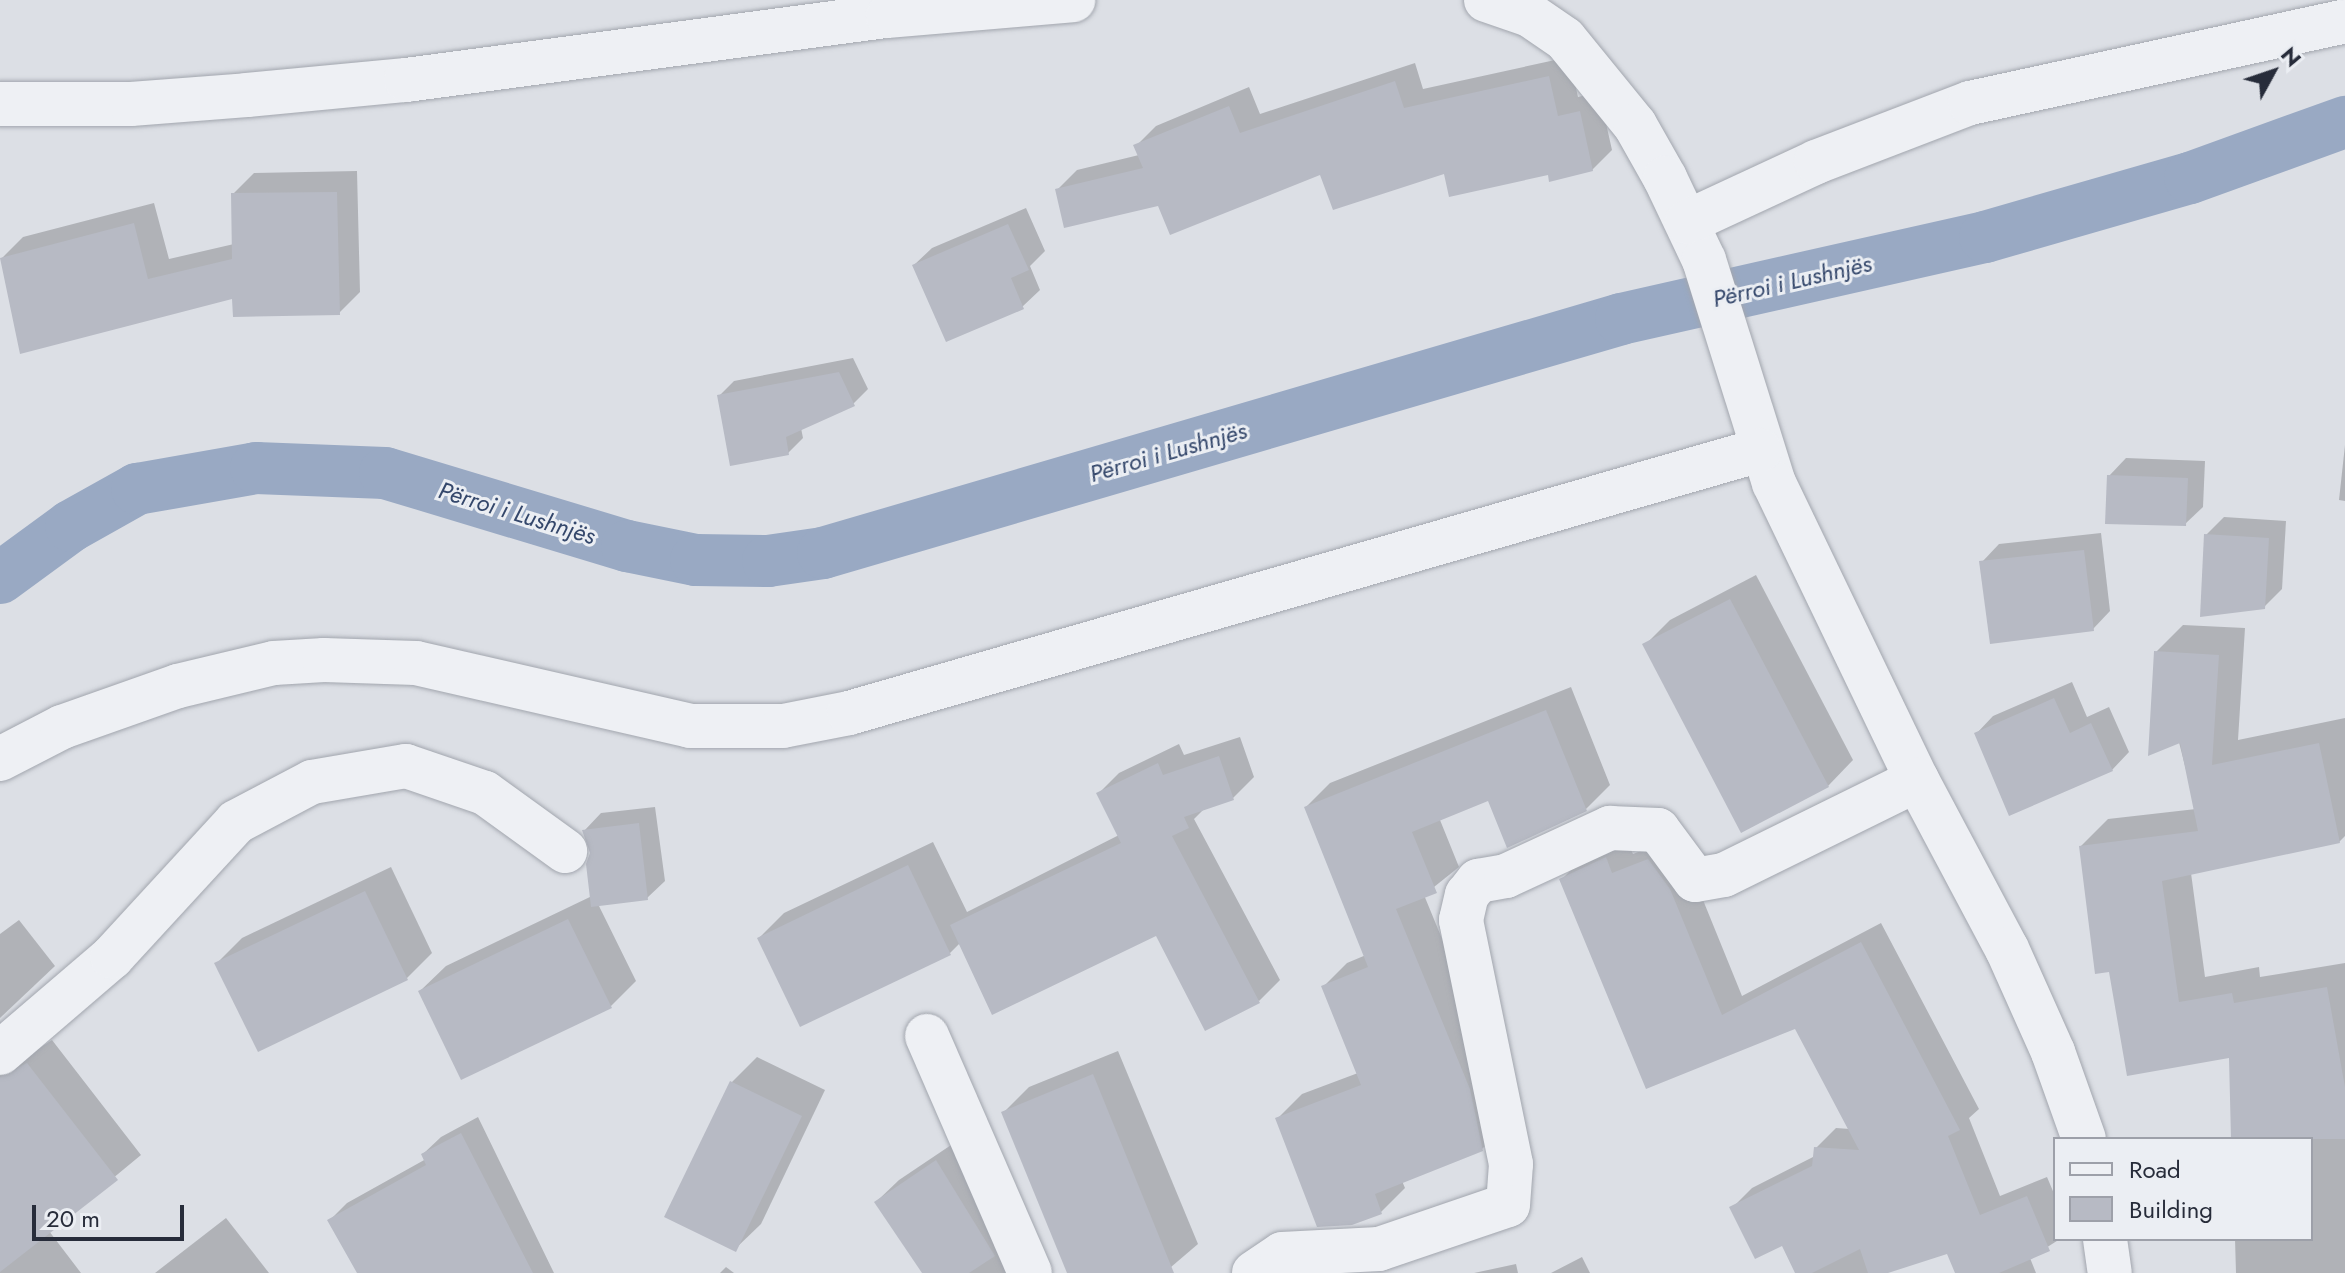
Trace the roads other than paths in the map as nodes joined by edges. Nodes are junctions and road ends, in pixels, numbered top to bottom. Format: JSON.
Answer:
{"nodes":[{"id":1,"x":1073,"y":0,"type":"edge"},
{"id":2,"x":1486,"y":0,"type":"edge"},
{"id":3,"x":2345,"y":21,"type":"edge"},
{"id":4,"x":0,"y":104,"type":"edge"},
{"id":5,"x":1691,"y":231,"type":"junction"},
{"id":6,"x":1760,"y":450,"type":"junction"},
{"id":7,"x":0,"y":759,"type":"edge"},
{"id":8,"x":1917,"y":780,"type":"junction"},
{"id":9,"x":565,"y":851,"type":"dead end"},
{"id":10,"x":927,"y":1036,"type":"dead end"},
{"id":11,"x":0,"y":1053,"type":"edge"},
{"id":12,"x":2083,"y":1137,"type":"edge"},
{"id":13,"x":2105,"y":1241,"type":"edge"},
{"id":14,"x":1030,"y":1273,"type":"edge"},
{"id":15,"x":1254,"y":1273,"type":"edge"},
{"id":16,"x":2110,"y":1273,"type":"edge"}],
"edges":[{"from":1,"to":4,"type":"street"},
{"from":2,"to":5,"type":"street"},
{"from":3,"to":5,"type":"street"},
{"from":5,"to":6,"type":"street"},
{"from":6,"to":7,"type":"street"},
{"from":6,"to":8,"type":"street"},
{"from":8,"to":12,"type":"street"},
{"from":8,"to":15,"type":"street"},
{"from":9,"to":11,"type":"street"},
{"from":10,"to":14,"type":"street"},
{"from":13,"to":16,"type":"street"}]}
